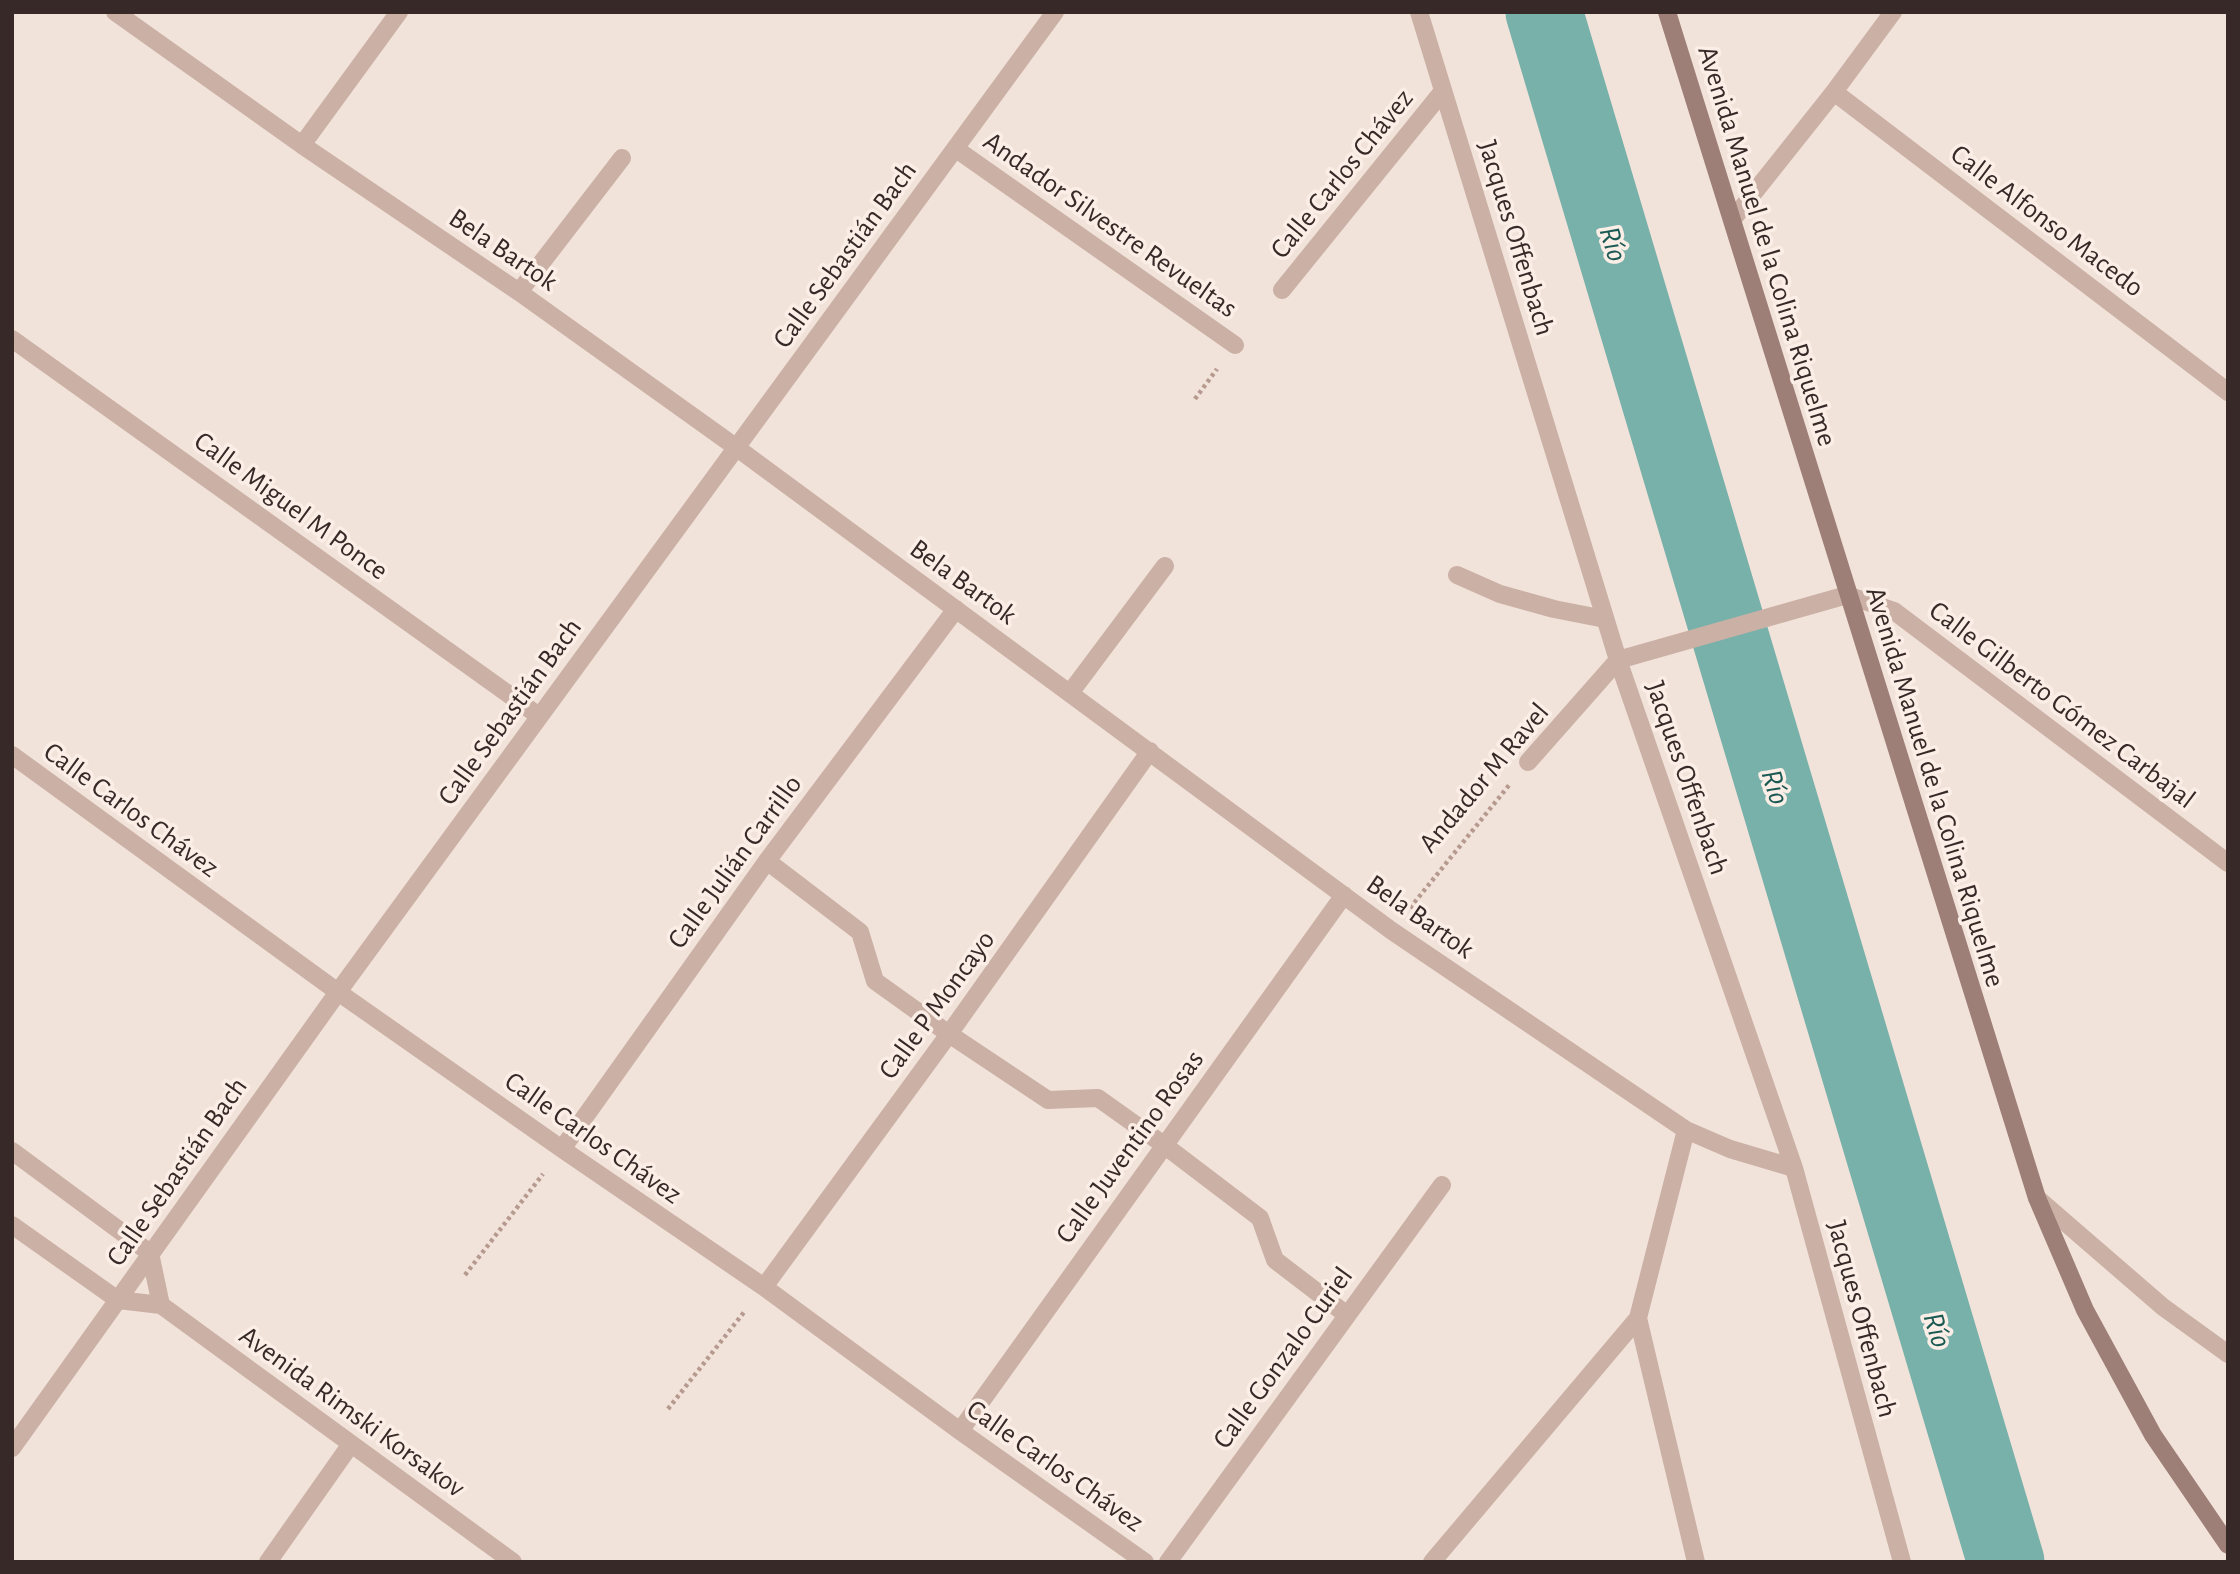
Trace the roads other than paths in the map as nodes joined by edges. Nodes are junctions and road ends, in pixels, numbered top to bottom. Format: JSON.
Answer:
{"nodes":[{"id":1,"x":115,"y":12,"type":"edge"},
{"id":2,"x":399,"y":12,"type":"edge"},
{"id":3,"x":1055,"y":12,"type":"edge"},
{"id":4,"x":1419,"y":12,"type":"edge"},
{"id":5,"x":1667,"y":12,"type":"edge"},
{"id":6,"x":1893,"y":12,"type":"edge"},
{"id":7,"x":1443,"y":91,"type":"junction"},
{"id":8,"x":1834,"y":92,"type":"junction"},
{"id":9,"x":302,"y":145,"type":"junction"},
{"id":10,"x":956,"y":149,"type":"junction"},
{"id":11,"x":622,"y":158,"type":"dead end"},
{"id":12,"x":1733,"y":219,"type":"junction"},
{"id":13,"x":1282,"y":290,"type":"dead end"},
{"id":14,"x":519,"y":292,"type":"junction"},
{"id":15,"x":12,"y":340,"type":"edge"},
{"id":16,"x":1235,"y":345,"type":"dead end"},
{"id":17,"x":2228,"y":392,"type":"edge"},
{"id":18,"x":737,"y":448,"type":"junction"},
{"id":19,"x":1165,"y":566,"type":"dead end"},
{"id":20,"x":1457,"y":575,"type":"dead end"},
{"id":21,"x":1847,"y":595,"type":"junction"},
{"id":22,"x":956,"y":609,"type":"junction"},
{"id":23,"x":1605,"y":619,"type":"junction"},
{"id":24,"x":1618,"y":660,"type":"junction"},
{"id":25,"x":1070,"y":693,"type":"junction"},
{"id":26,"x":539,"y":716,"type":"junction"},
{"id":27,"x":1150,"y":751,"type":"junction"},
{"id":28,"x":12,"y":755,"type":"edge"},
{"id":29,"x":1528,"y":762,"type":"road end"},
{"id":30,"x":767,"y":861,"type":"junction"},
{"id":31,"x":2228,"y":863,"type":"edge"},
{"id":32,"x":1344,"y":895,"type":"junction"},
{"id":33,"x":338,"y":992,"type":"junction"},
{"id":34,"x":949,"y":1034,"type":"junction"},
{"id":35,"x":1686,"y":1130,"type":"junction"},
{"id":36,"x":1164,"y":1144,"type":"junction"},
{"id":37,"x":562,"y":1149,"type":"junction"},
{"id":38,"x":12,"y":1151,"type":"edge"},
{"id":39,"x":1794,"y":1168,"type":"junction"},
{"id":40,"x":1442,"y":1185,"type":"dead end"},
{"id":41,"x":2037,"y":1198,"type":"junction"},
{"id":42,"x":12,"y":1225,"type":"edge"},
{"id":43,"x":150,"y":1253,"type":"junction"},
{"id":44,"x":764,"y":1287,"type":"junction"},
{"id":45,"x":118,"y":1300,"type":"junction"},
{"id":46,"x":161,"y":1305,"type":"junction"},
{"id":47,"x":1347,"y":1315,"type":"junction"},
{"id":48,"x":1638,"y":1318,"type":"junction"},
{"id":49,"x":2228,"y":1354,"type":"edge"},
{"id":50,"x":960,"y":1431,"type":"junction"},
{"id":51,"x":351,"y":1444,"type":"junction"},
{"id":52,"x":12,"y":1448,"type":"edge"},
{"id":53,"x":2228,"y":1545,"type":"edge"},
{"id":54,"x":268,"y":1562,"type":"edge"},
{"id":55,"x":513,"y":1562,"type":"edge"},
{"id":56,"x":1145,"y":1562,"type":"edge"},
{"id":57,"x":1168,"y":1562,"type":"edge"},
{"id":58,"x":1432,"y":1562,"type":"edge"},
{"id":59,"x":1696,"y":1562,"type":"edge"},
{"id":60,"x":1902,"y":1562,"type":"edge"}],
"edges":[{"from":1,"to":9,"type":"street","name":"Bela Bartok"},
{"from":2,"to":9,"type":"street"},
{"from":3,"to":10,"type":"street","name":"Calle Sebastián Bach"},
{"from":4,"to":7,"type":"street","name":"Jacques Offenbach"},
{"from":5,"to":12,"type":"street","name":"Avenida Manuel de la Colina Riquelme"},
{"from":6,"to":8,"type":"street"},
{"from":7,"to":13,"type":"street","name":"Calle Carlos Chávez"},
{"from":7,"to":23,"type":"street","name":"Jacques Offenbach"},
{"from":8,"to":12,"type":"street"},
{"from":8,"to":17,"type":"street","name":"Calle Alfonso Macedo"},
{"from":9,"to":14,"type":"street","name":"Bela Bartok"},
{"from":10,"to":16,"type":"street","name":"Andador Silvestre Revueltas"},
{"from":10,"to":18,"type":"street","name":"Calle Sebastián Bach"},
{"from":11,"to":14,"type":"street"},
{"from":12,"to":21,"type":"street","name":"Avenida Manuel de la Colina Riquelme"},
{"from":14,"to":18,"type":"street","name":"Bela Bartok"},
{"from":15,"to":26,"type":"street","name":"Calle Miguel M Ponce"},
{"from":18,"to":22,"type":"street","name":"Bela Bartok"},
{"from":18,"to":26,"type":"street","name":"Calle Sebastián Bach"},
{"from":19,"to":25,"type":"street"},
{"from":20,"to":23,"type":"street"},
{"from":21,"to":24,"type":"street"},
{"from":21,"to":31,"type":"street","name":"Calle Gilberto Gómez Carbajal"},
{"from":21,"to":41,"type":"street","name":"Avenida Manuel de la Colina Riquelme"},
{"from":22,"to":25,"type":"street","name":"Bela Bartok"},
{"from":22,"to":30,"type":"street","name":"Calle Julián Carrillo"},
{"from":23,"to":24,"type":"street","name":"Jacques Offenbach"},
{"from":24,"to":29,"type":"street","name":"Andador M Ravel"},
{"from":24,"to":39,"type":"street","name":"Jacques Offenbach"},
{"from":25,"to":27,"type":"street","name":"Bela Bartok"},
{"from":26,"to":33,"type":"street","name":"Calle Sebastián Bach"},
{"from":27,"to":32,"type":"street","name":"Bela Bartok"},
{"from":27,"to":34,"type":"street","name":"Calle P Moncayo"},
{"from":28,"to":33,"type":"street","name":"Calle Carlos Chávez"},
{"from":30,"to":34,"type":"street"},
{"from":30,"to":37,"type":"street","name":"Calle Julián Carrillo"},
{"from":32,"to":35,"type":"street","name":"Bela Bartok"},
{"from":32,"to":36,"type":"street","name":"Calle Juventino Rosas"},
{"from":33,"to":37,"type":"street","name":"Calle Carlos Chávez"},
{"from":33,"to":43,"type":"street","name":"Calle Sebastián Bach"},
{"from":34,"to":36,"type":"street"},
{"from":34,"to":44,"type":"street","name":"Calle P Moncayo"},
{"from":35,"to":39,"type":"street","name":"Bela Bartok"},
{"from":35,"to":48,"type":"street"},
{"from":36,"to":47,"type":"street"},
{"from":36,"to":50,"type":"street","name":"Calle Juventino Rosas"},
{"from":37,"to":44,"type":"street","name":"Calle Carlos Chávez"},
{"from":38,"to":43,"type":"street"},
{"from":39,"to":60,"type":"street","name":"Jacques Offenbach"},
{"from":40,"to":47,"type":"street","name":"Calle Gonzalo Curiel"},
{"from":41,"to":49,"type":"street"},
{"from":41,"to":53,"type":"street","name":"Avenida Manuel de la Colina Riquelme"},
{"from":42,"to":45,"type":"street","name":"Avenida Rimski Korsakov"},
{"from":43,"to":45,"type":"street","name":"Calle Sebastián Bach"},
{"from":43,"to":46,"type":"street"},
{"from":44,"to":50,"type":"street","name":"Calle Carlos Chávez"},
{"from":45,"to":46,"type":"street","name":"Avenida Rimski Korsakov"},
{"from":45,"to":52,"type":"street","name":"Calle Sebastián Bach"},
{"from":46,"to":51,"type":"street","name":"Avenida Rimski Korsakov"},
{"from":47,"to":57,"type":"street","name":"Calle Gonzalo Curiel"},
{"from":48,"to":58,"type":"street"},
{"from":48,"to":59,"type":"street"},
{"from":50,"to":56,"type":"street","name":"Calle Carlos Chávez"},
{"from":51,"to":54,"type":"street"},
{"from":51,"to":55,"type":"street","name":"Avenida Rimski Korsakov"}]}
